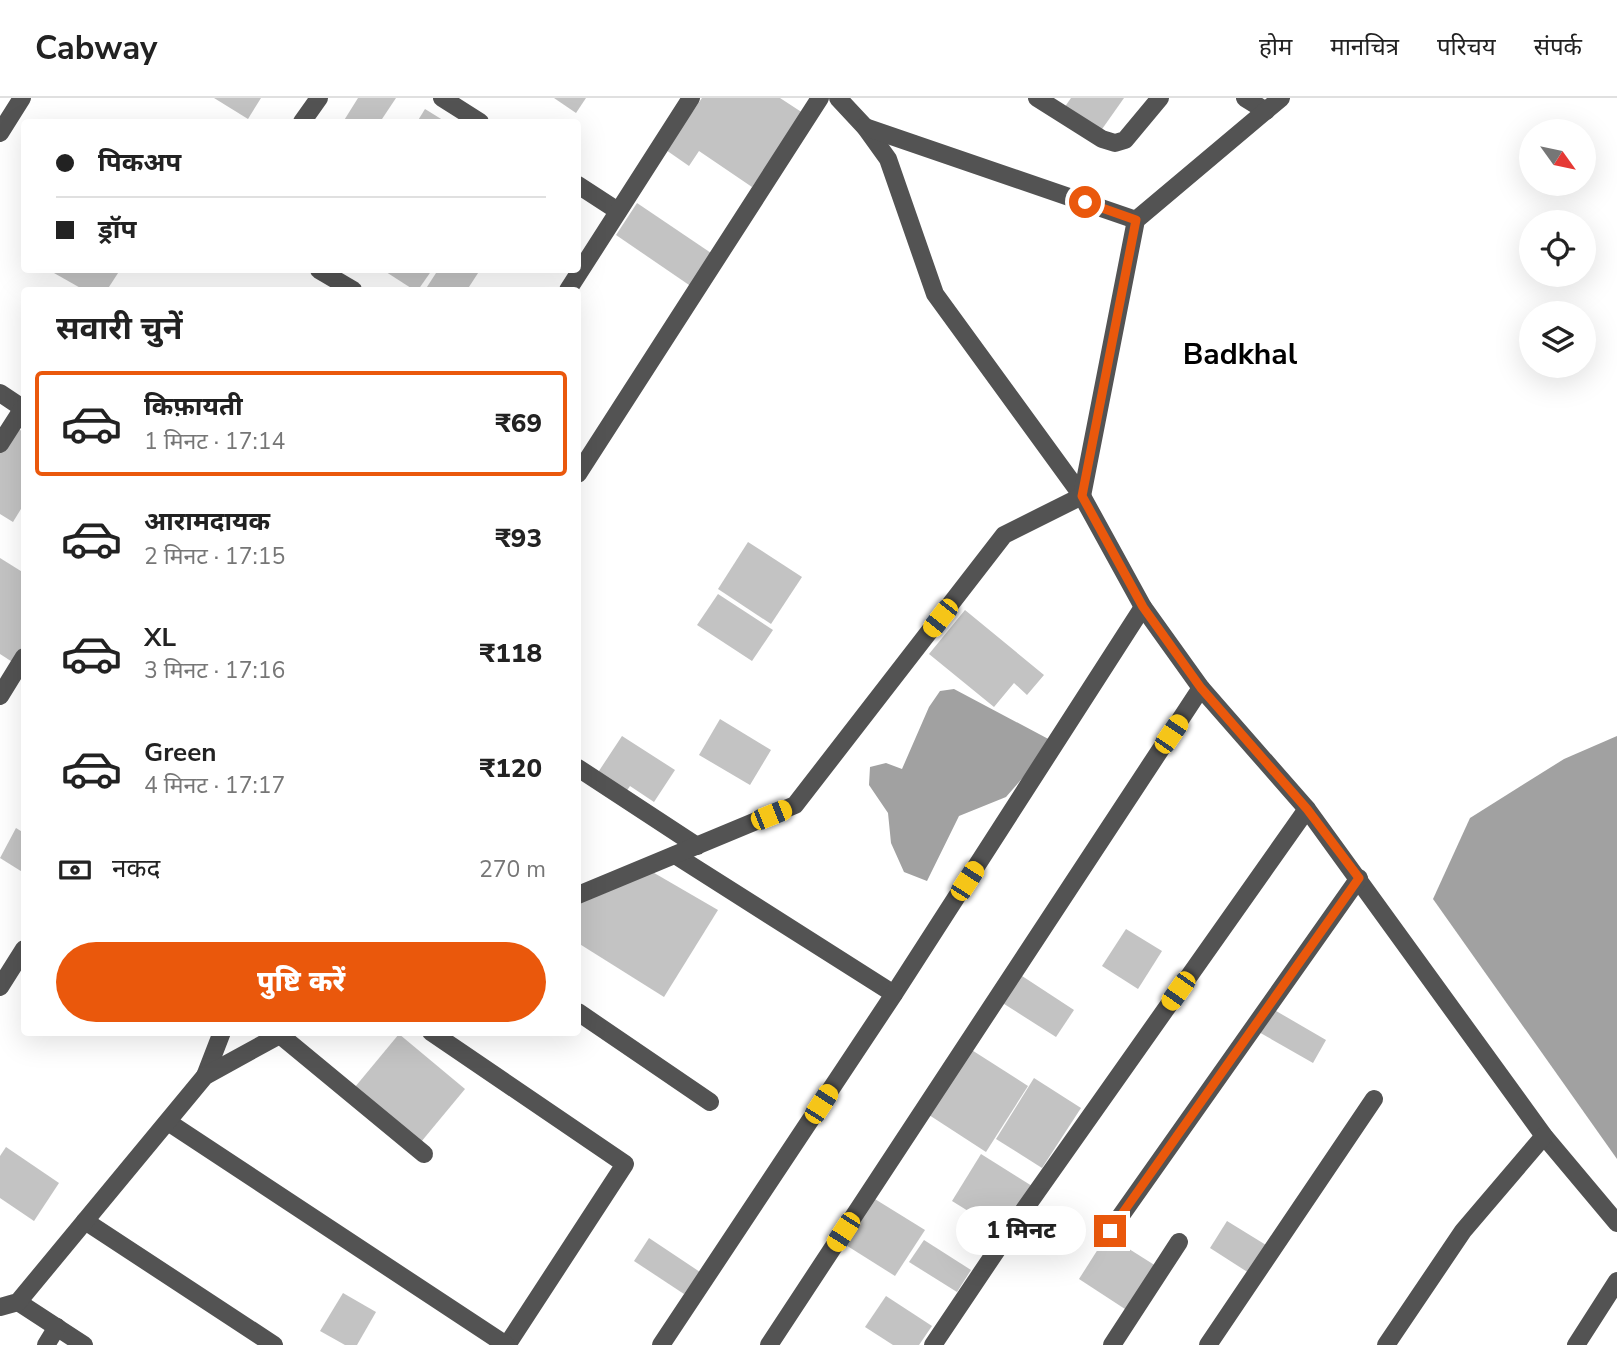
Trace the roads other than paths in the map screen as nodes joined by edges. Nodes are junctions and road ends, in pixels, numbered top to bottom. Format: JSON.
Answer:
{"nodes":[{"id":1,"x":22,"y":98,"type":"edge"},
{"id":2,"x":318,"y":98,"type":"edge"},
{"id":3,"x":442,"y":98,"type":"edge"},
{"id":4,"x":691,"y":98,"type":"edge"},
{"id":5,"x":820,"y":98,"type":"edge"},
{"id":6,"x":838,"y":98,"type":"edge"},
{"id":7,"x":1037,"y":98,"type":"edge"},
{"id":8,"x":1160,"y":98,"type":"edge"},
{"id":9,"x":1245,"y":98,"type":"edge"},
{"id":10,"x":1282,"y":98,"type":"edge"},
{"id":11,"x":1266,"y":111,"type":"junction"},
{"id":12,"x":304,"y":119,"type":"edge"},
{"id":13,"x":475,"y":119,"type":"edge"},
{"id":14,"x":865,"y":127,"type":"junction"},
{"id":15,"x":0,"y":133,"type":"edge"},
{"id":16,"x":581,"y":187,"type":"edge"},
{"id":17,"x":618,"y":211,"type":"junction"},
{"id":18,"x":1136,"y":220,"type":"junction"},
{"id":19,"x":581,"y":269,"type":"edge"},
{"id":20,"x":324,"y":273,"type":"edge"},
{"id":21,"x":348,"y":287,"type":"edge"},
{"id":22,"x":0,"y":393,"type":"edge"},
{"id":23,"x":21,"y":407,"type":"edge"},
{"id":24,"x":21,"y":413,"type":"edge"},
{"id":25,"x":0,"y":444,"type":"edge"},
{"id":26,"x":581,"y":469,"type":"edge"},
{"id":27,"x":1082,"y":496,"type":"junction"},
{"id":28,"x":1143,"y":607,"type":"junction"},
{"id":29,"x":21,"y":662,"type":"edge"},
{"id":30,"x":1201,"y":688,"type":"junction"},
{"id":31,"x":0,"y":695,"type":"edge"},
{"id":32,"x":581,"y":770,"type":"edge"},
{"id":33,"x":1307,"y":809,"type":"junction"},
{"id":34,"x":697,"y":845,"type":"junction"},
{"id":35,"x":675,"y":855,"type":"junction"},
{"id":36,"x":1359,"y":878,"type":"junction"},
{"id":37,"x":581,"y":894,"type":"edge"},
{"id":38,"x":21,"y":954,"type":"edge"},
{"id":39,"x":0,"y":987,"type":"edge"},
{"id":40,"x":894,"y":995,"type":"junction"},
{"id":41,"x":581,"y":1014,"type":"edge"},
{"id":42,"x":220,"y":1036,"type":"edge"},
{"id":43,"x":279,"y":1036,"type":"edge"},
{"id":44,"x":285,"y":1036,"type":"edge"},
{"id":45,"x":437,"y":1036,"type":"edge"},
{"id":46,"x":205,"y":1076,"type":"junction"},
{"id":47,"x":1374,"y":1099,"type":"dead end"},
{"id":48,"x":710,"y":1102,"type":"dead end"},
{"id":49,"x":168,"y":1122,"type":"junction"},
{"id":50,"x":1544,"y":1136,"type":"junction"},
{"id":51,"x":424,"y":1154,"type":"dead end"},
{"id":52,"x":85,"y":1222,"type":"junction"},
{"id":53,"x":1617,"y":1223,"type":"edge"},
{"id":54,"x":1110,"y":1231,"type":"dead end"},
{"id":55,"x":1179,"y":1242,"type":"dead end"},
{"id":56,"x":1617,"y":1282,"type":"edge"},
{"id":57,"x":18,"y":1302,"type":"junction"},
{"id":58,"x":0,"y":1307,"type":"edge"},
{"id":59,"x":57,"y":1327,"type":"junction"},
{"id":60,"x":46,"y":1345,"type":"edge"},
{"id":61,"x":84,"y":1345,"type":"edge"},
{"id":62,"x":274,"y":1345,"type":"edge"},
{"id":63,"x":507,"y":1345,"type":"edge"},
{"id":64,"x":661,"y":1345,"type":"edge"},
{"id":65,"x":769,"y":1345,"type":"edge"},
{"id":66,"x":933,"y":1345,"type":"edge"},
{"id":67,"x":1112,"y":1345,"type":"edge"},
{"id":68,"x":1208,"y":1345,"type":"edge"},
{"id":69,"x":1386,"y":1345,"type":"edge"},
{"id":70,"x":1576,"y":1345,"type":"edge"}],
"edges":[{"from":1,"to":15,"type":"street"},
{"from":2,"to":12,"type":"street"},
{"from":3,"to":13,"type":"street"},
{"from":4,"to":17,"type":"street"},
{"from":5,"to":26,"type":"street"},
{"from":6,"to":14,"type":"street"},
{"from":7,"to":8,"type":"street"},
{"from":9,"to":11,"type":"street"},
{"from":10,"to":11,"type":"street"},
{"from":11,"to":18,"type":"street"},
{"from":14,"to":18,"type":"street"},
{"from":14,"to":27,"type":"street"},
{"from":16,"to":17,"type":"street"},
{"from":17,"to":19,"type":"street"},
{"from":18,"to":27,"type":"street"},
{"from":20,"to":21,"type":"street"},
{"from":22,"to":23,"type":"street"},
{"from":24,"to":25,"type":"street"},
{"from":27,"to":28,"type":"street"},
{"from":27,"to":34,"type":"street"},
{"from":28,"to":30,"type":"street"},
{"from":28,"to":40,"type":"street"},
{"from":29,"to":31,"type":"street"},
{"from":30,"to":33,"type":"street"},
{"from":30,"to":65,"type":"street"},
{"from":32,"to":34,"type":"street"},
{"from":33,"to":36,"type":"street"},
{"from":33,"to":66,"type":"street"},
{"from":34,"to":35,"type":"street"},
{"from":35,"to":37,"type":"street"},
{"from":35,"to":40,"type":"street"},
{"from":36,"to":50,"type":"street"},
{"from":36,"to":54,"type":"street"},
{"from":38,"to":39,"type":"street"},
{"from":40,"to":64,"type":"street"},
{"from":41,"to":48,"type":"street"},
{"from":42,"to":46,"type":"street"},
{"from":43,"to":46,"type":"street"},
{"from":44,"to":51,"type":"street"},
{"from":45,"to":63,"type":"street"},
{"from":46,"to":49,"type":"street"},
{"from":47,"to":68,"type":"street"},
{"from":49,"to":52,"type":"street"},
{"from":49,"to":63,"type":"street"},
{"from":50,"to":53,"type":"street"},
{"from":50,"to":69,"type":"street"},
{"from":52,"to":57,"type":"street"},
{"from":52,"to":62,"type":"street"},
{"from":55,"to":67,"type":"street"},
{"from":56,"to":70,"type":"street"},
{"from":57,"to":58,"type":"street"},
{"from":57,"to":59,"type":"street"},
{"from":59,"to":60,"type":"street"},
{"from":59,"to":61,"type":"street"}]}
